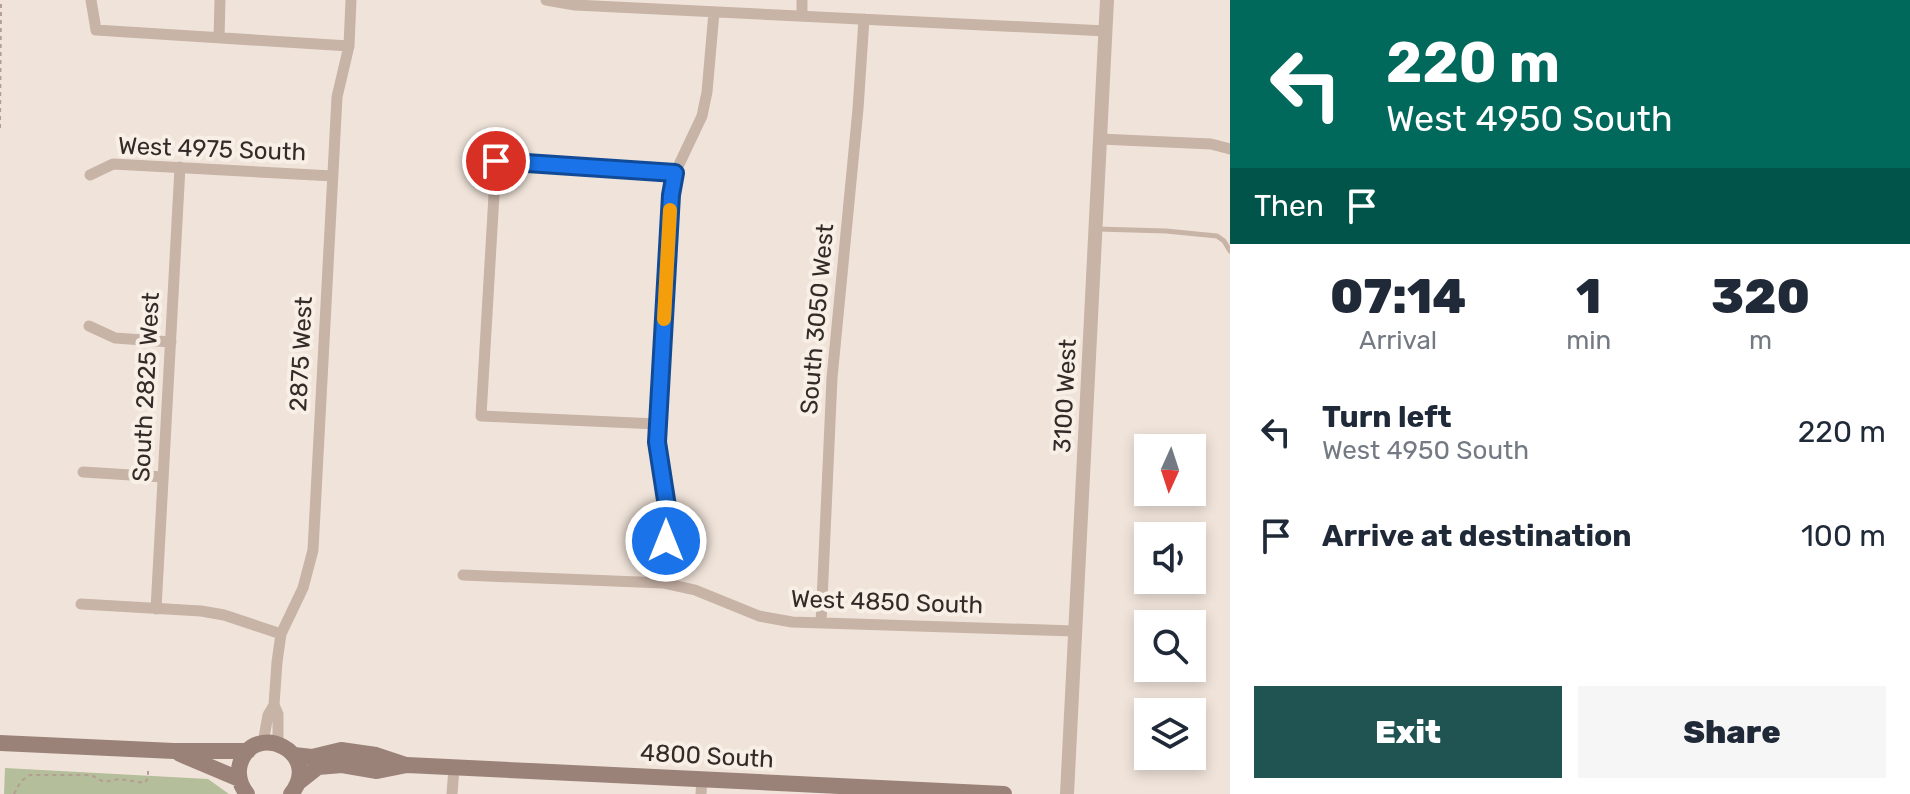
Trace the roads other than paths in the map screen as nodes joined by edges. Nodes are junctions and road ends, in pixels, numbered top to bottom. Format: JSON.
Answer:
{"nodes":[{"id":1,"x":91,"y":0,"type":"edge"},
{"id":2,"x":220,"y":0,"type":"edge"},
{"id":3,"x":351,"y":0,"type":"edge"},
{"id":4,"x":546,"y":0,"type":"edge"},
{"id":5,"x":802,"y":0,"type":"edge"},
{"id":6,"x":1107,"y":0,"type":"edge"},
{"id":7,"x":651,"y":4,"type":"edge"},
{"id":8,"x":714,"y":12,"type":"junction"},
{"id":9,"x":802,"y":16,"type":"junction"},
{"id":10,"x":864,"y":19,"type":"junction"},
{"id":11,"x":1106,"y":31,"type":"junction"},
{"id":12,"x":219,"y":38,"type":"junction"},
{"id":13,"x":349,"y":46,"type":"junction"},
{"id":14,"x":1100,"y":139,"type":"junction"},
{"id":15,"x":486,"y":147,"type":"dead end"},
{"id":16,"x":1230,"y":149,"type":"edge"},
{"id":17,"x":496,"y":161,"type":"junction"},
{"id":18,"x":180,"y":167,"type":"junction"},
{"id":19,"x":675,"y":173,"type":"junction"},
{"id":20,"x":90,"y":175,"type":"dead end"},
{"id":21,"x":333,"y":176,"type":"junction"},
{"id":22,"x":1096,"y":229,"type":"junction"},
{"id":23,"x":1230,"y":251,"type":"edge"},
{"id":24,"x":89,"y":326,"type":"dead end"},
{"id":25,"x":171,"y":342,"type":"junction"},
{"id":26,"x":657,"y":424,"type":"junction"},
{"id":27,"x":83,"y":472,"type":"dead end"},
{"id":28,"x":163,"y":477,"type":"junction"},
{"id":29,"x":463,"y":575,"type":"dead end"},
{"id":30,"x":663,"y":583,"type":"junction"},
{"id":31,"x":81,"y":604,"type":"dead end"},
{"id":32,"x":156,"y":609,"type":"junction"},
{"id":33,"x":821,"y":623,"type":"junction"},
{"id":34,"x":1075,"y":631,"type":"junction"},
{"id":35,"x":281,"y":634,"type":"junction"},
{"id":36,"x":0,"y":743,"type":"edge"},
{"id":37,"x":263,"y":746,"type":"junction"},
{"id":38,"x":174,"y":751,"type":"junction"},
{"id":39,"x":294,"y":755,"type":"junction"},
{"id":40,"x":407,"y":765,"type":"junction"},
{"id":41,"x":454,"y":768,"type":"junction"},
{"id":42,"x":243,"y":787,"type":"edge"},
{"id":43,"x":701,"y":787,"type":"edge"},
{"id":44,"x":295,"y":788,"type":"edge"},
{"id":45,"x":452,"y":794,"type":"edge"},
{"id":46,"x":1004,"y":794,"type":"edge"},
{"id":47,"x":1067,"y":794,"type":"edge"}],
"edges":[{"from":1,"to":12,"type":"street"},
{"from":2,"to":12,"type":"street"},
{"from":3,"to":13,"type":"street","name":"2875 West"},
{"from":4,"to":7,"type":"street"},
{"from":5,"to":9,"type":"street"},
{"from":6,"to":11,"type":"street","name":"3100 West"},
{"from":7,"to":8,"type":"street"},
{"from":8,"to":9,"type":"street"},
{"from":8,"to":19,"type":"street"},
{"from":9,"to":10,"type":"street"},
{"from":10,"to":11,"type":"street"},
{"from":10,"to":33,"type":"street","name":"South 3050 West"},
{"from":11,"to":14,"type":"street","name":"3100 West"},
{"from":12,"to":13,"type":"street"},
{"from":13,"to":21,"type":"street","name":"2875 West"},
{"from":14,"to":16,"type":"street"},
{"from":14,"to":22,"type":"street","name":"3100 West"},
{"from":15,"to":17,"type":"street"},
{"from":17,"to":19,"type":"street"},
{"from":17,"to":26,"type":"street"},
{"from":18,"to":20,"type":"street","name":"West 4975 South"},
{"from":18,"to":21,"type":"street","name":"West 4975 South"},
{"from":18,"to":25,"type":"street","name":"South 2825 West"},
{"from":19,"to":26,"type":"street"},
{"from":21,"to":35,"type":"street","name":"2875 West"},
{"from":22,"to":23,"type":"lane"},
{"from":22,"to":34,"type":"street","name":"3100 West"},
{"from":24,"to":25,"type":"street"},
{"from":25,"to":28,"type":"street","name":"South 2825 West"},
{"from":26,"to":30,"type":"street"},
{"from":27,"to":28,"type":"street"},
{"from":28,"to":32,"type":"street","name":"South 2825 West"},
{"from":29,"to":30,"type":"street","name":"West 4850 South"},
{"from":30,"to":33,"type":"street","name":"West 4850 South"},
{"from":31,"to":32,"type":"street"},
{"from":32,"to":35,"type":"street"},
{"from":33,"to":34,"type":"street","name":"West 4850 South"},
{"from":34,"to":47,"type":"street","name":"3100 West"},
{"from":35,"to":37,"type":"street","name":"2875 West"},
{"from":36,"to":38,"type":"main road"},
{"from":37,"to":38,"type":"main road"},
{"from":37,"to":39,"type":"main road"},
{"from":37,"to":42,"type":"main road"},
{"from":38,"to":42,"type":"main road"},
{"from":39,"to":40,"type":"main road","name":"4800 South"},
{"from":39,"to":44,"type":"main road"},
{"from":40,"to":41,"type":"main road","name":"4800 South"},
{"from":40,"to":44,"type":"main road","name":"4800 South"},
{"from":41,"to":43,"type":"main road","name":"4800 South"},
{"from":41,"to":45,"type":"street"},
{"from":43,"to":46,"type":"main road","name":"4800 South"}]}
